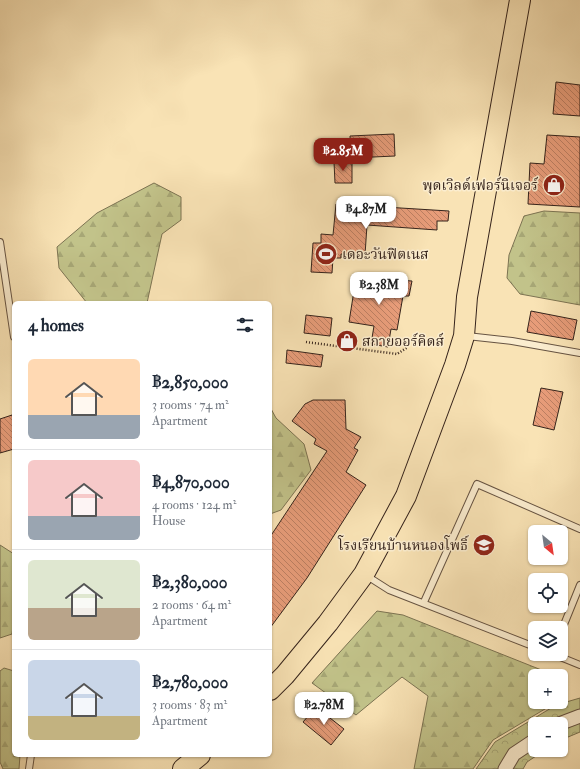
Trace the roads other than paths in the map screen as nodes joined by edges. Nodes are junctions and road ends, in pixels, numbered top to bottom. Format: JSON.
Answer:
{"nodes":[{"id":1,"x":520,"y":0,"type":"edge"},
{"id":2,"x":0,"y":242,"type":"edge"},
{"id":3,"x":2,"y":260,"type":"edge"},
{"id":4,"x":12,"y":324,"type":"edge"},
{"id":5,"x":464,"y":336,"type":"junction"},
{"id":6,"x":580,"y":353,"type":"edge"},
{"id":7,"x":580,"y":529,"type":"edge"},
{"id":8,"x":364,"y":574,"type":"junction"},
{"id":9,"x":580,"y":585,"type":"edge"},
{"id":10,"x":424,"y":602,"type":"junction"},
{"id":11,"x":565,"y":621,"type":"edge"},
{"id":12,"x":528,"y":644,"type":"edge"},
{"id":13,"x":568,"y":660,"type":"edge"},
{"id":14,"x":580,"y":665,"type":"edge"},
{"id":15,"x":272,"y":688,"type":"edge"},
{"id":16,"x":580,"y":716,"type":"edge"},
{"id":17,"x":568,"y":721,"type":"edge"},
{"id":18,"x":528,"y":745,"type":"edge"},
{"id":19,"x":30,"y":757,"type":"edge"},
{"id":20,"x":198,"y":757,"type":"edge"},
{"id":21,"x":29,"y":769,"type":"edge"},
{"id":22,"x":183,"y":769,"type":"edge"},
{"id":23,"x":505,"y":769,"type":"edge"}],
"edges":[{"from":1,"to":5,"type":"main road"},
{"from":2,"to":3,"type":"lane"},
{"from":3,"to":4,"type":"lane"},
{"from":5,"to":6,"type":"lane"},
{"from":5,"to":8,"type":"main road"},
{"from":7,"to":10,"type":"lane"},
{"from":8,"to":10,"type":"lane"},
{"from":8,"to":15,"type":"main road"},
{"from":9,"to":11,"type":"lane"},
{"from":10,"to":12,"type":"lane"},
{"from":13,"to":14,"type":"lane"},
{"from":16,"to":17,"type":"street"},
{"from":18,"to":23,"type":"street"},
{"from":19,"to":21,"type":"lane"},
{"from":20,"to":22,"type":"main road"}]}
